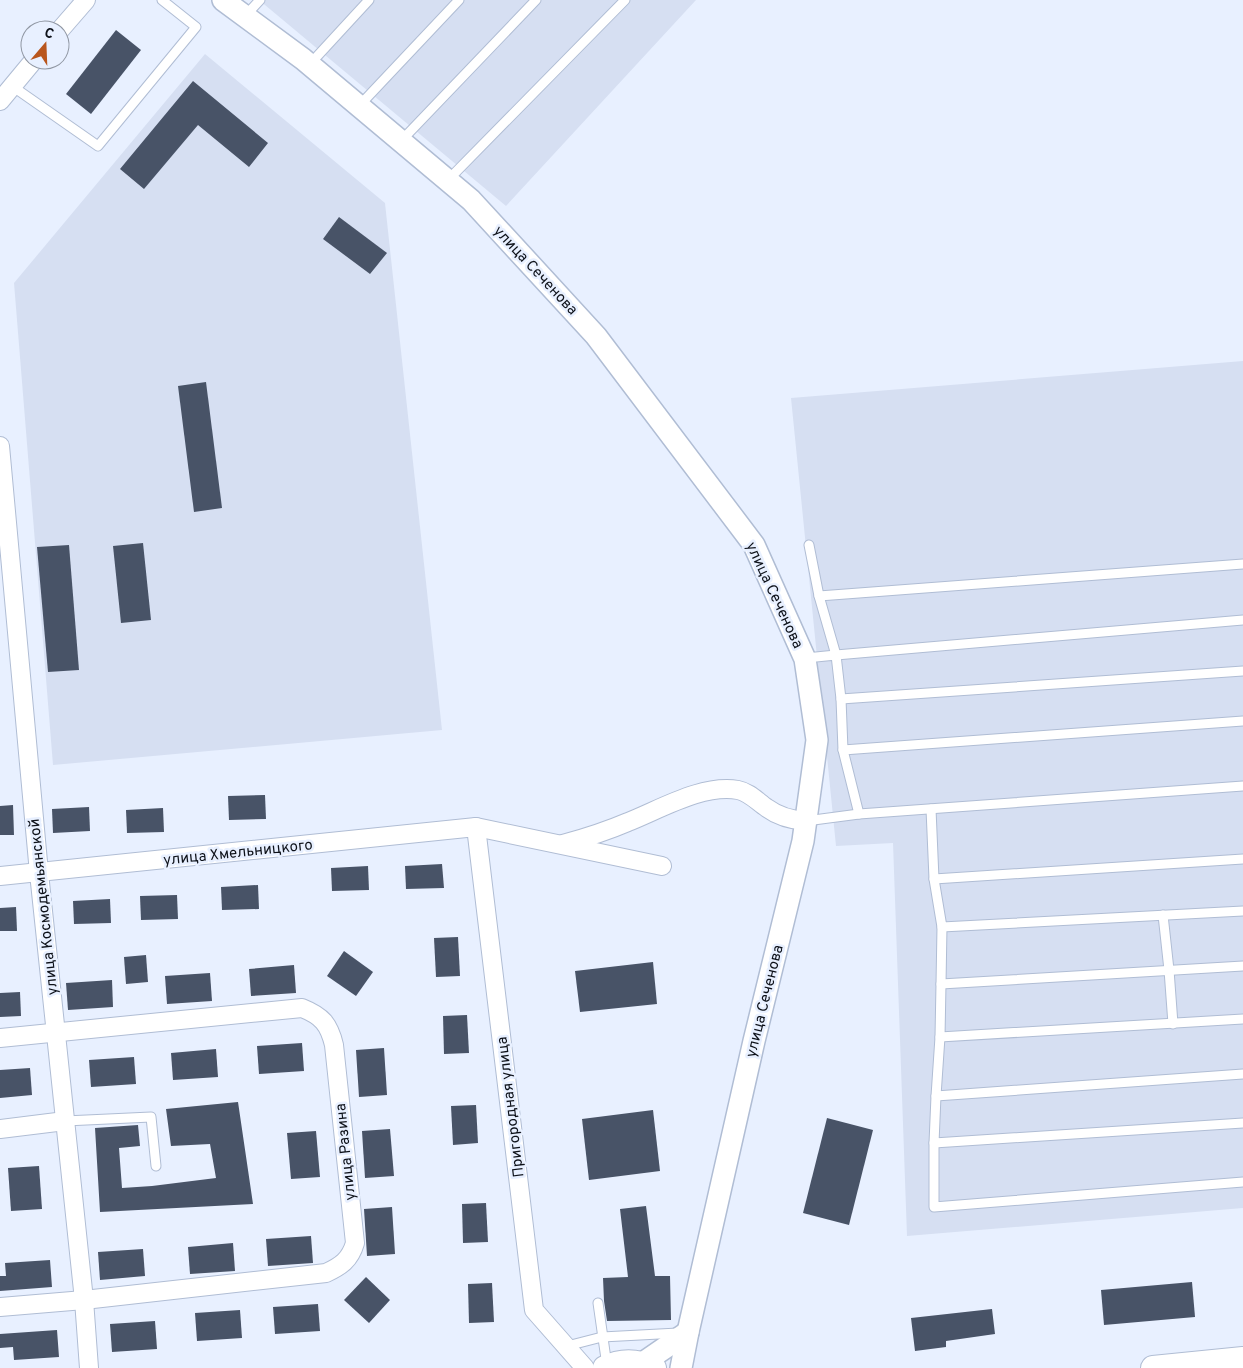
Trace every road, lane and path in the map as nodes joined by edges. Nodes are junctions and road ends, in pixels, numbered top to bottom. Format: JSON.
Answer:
{"nodes":[{"id":1,"x":86,"y":0,"type":"edge"},
{"id":2,"x":162,"y":0,"type":"edge"},
{"id":3,"x":223,"y":0,"type":"edge"},
{"id":4,"x":260,"y":0,"type":"edge"},
{"id":5,"x":369,"y":0,"type":"edge"},
{"id":6,"x":459,"y":0,"type":"edge"},
{"id":7,"x":536,"y":0,"type":"edge"},
{"id":8,"x":625,"y":0,"type":"edge"},
{"id":9,"x":245,"y":16,"type":"junction"},
{"id":10,"x":69,"y":20,"type":"edge"},
{"id":11,"x":310,"y":64,"type":"junction"},
{"id":12,"x":26,"y":70,"type":"edge"},
{"id":13,"x":12,"y":86,"type":"junction"},
{"id":14,"x":0,"y":101,"type":"edge"},
{"id":15,"x":359,"y":106,"type":"junction"},
{"id":16,"x":401,"y":141,"type":"junction"},
{"id":17,"x":448,"y":180,"type":"junction"},
{"id":18,"x":0,"y":446,"type":"edge"},
{"id":19,"x":809,"y":545,"type":"dead end"},
{"id":20,"x":1243,"y":564,"type":"edge"},
{"id":21,"x":6,"y":586,"type":"edge"},
{"id":22,"x":819,"y":596,"type":"junction"},
{"id":23,"x":1243,"y":620,"type":"edge"},
{"id":24,"x":836,"y":655,"type":"junction"},
{"id":25,"x":805,"y":658,"type":"junction"},
{"id":26,"x":1243,"y":671,"type":"edge"},
{"id":27,"x":841,"y":699,"type":"junction"},
{"id":28,"x":1243,"y":721,"type":"edge"},
{"id":29,"x":843,"y":750,"type":"junction"},
{"id":30,"x":1243,"y":786,"type":"edge"},
{"id":31,"x":930,"y":809,"type":"junction"},
{"id":32,"x":859,"y":814,"type":"junction"},
{"id":33,"x":806,"y":821,"type":"junction"},
{"id":34,"x":476,"y":827,"type":"junction"},
{"id":35,"x":557,"y":845,"type":"junction"},
{"id":36,"x":1243,"y":859,"type":"edge"},
{"id":37,"x":662,"y":866,"type":"dead end"},
{"id":38,"x":39,"y":873,"type":"junction"},
{"id":39,"x":0,"y":876,"type":"edge"},
{"id":40,"x":934,"y":879,"type":"junction"},
{"id":41,"x":1243,"y":911,"type":"edge"},
{"id":42,"x":1163,"y":915,"type":"junction"},
{"id":43,"x":942,"y":927,"type":"junction"},
{"id":44,"x":1243,"y":966,"type":"edge"},
{"id":45,"x":1170,"y":970,"type":"junction"},
{"id":46,"x":941,"y":984,"type":"junction"},
{"id":47,"x":1243,"y":1019,"type":"edge"},
{"id":48,"x":1173,"y":1024,"type":"junction"},
{"id":49,"x":55,"y":1032,"type":"junction"},
{"id":50,"x":940,"y":1037,"type":"junction"},
{"id":51,"x":0,"y":1038,"type":"edge"},
{"id":52,"x":1243,"y":1074,"type":"edge"},
{"id":53,"x":936,"y":1096,"type":"junction"},
{"id":54,"x":65,"y":1122,"type":"junction"},
{"id":55,"x":1243,"y":1123,"type":"edge"},
{"id":56,"x":0,"y":1129,"type":"edge"},
{"id":57,"x":934,"y":1143,"type":"junction"},
{"id":58,"x":156,"y":1166,"type":"dead end"},
{"id":59,"x":1243,"y":1182,"type":"edge"},
{"id":60,"x":84,"y":1300,"type":"junction"},
{"id":61,"x":598,"y":1303,"type":"dead end"},
{"id":62,"x":0,"y":1307,"type":"edge"},
{"id":63,"x":688,"y":1332,"type":"junction"},
{"id":64,"x":602,"y":1337,"type":"junction"},
{"id":65,"x":567,"y":1346,"type":"junction"},
{"id":66,"x":1243,"y":1359,"type":"edge"},
{"id":67,"x":649,"y":1366,"type":"edge"},
{"id":68,"x":89,"y":1368,"type":"edge"},
{"id":69,"x":599,"y":1368,"type":"edge"},
{"id":70,"x":681,"y":1368,"type":"edge"},
{"id":71,"x":1153,"y":1368,"type":"edge"}],
"edges":[{"from":1,"to":10,"type":"street"},
{"from":2,"to":13,"type":"lane"},
{"from":3,"to":9,"type":"street","name":"улица Сеченова"},
{"from":4,"to":9,"type":"lane"},
{"from":5,"to":11,"type":"lane"},
{"from":6,"to":15,"type":"lane"},
{"from":7,"to":16,"type":"lane"},
{"from":8,"to":17,"type":"lane"},
{"from":9,"to":11,"type":"street","name":"улица Сеченова"},
{"from":11,"to":15,"type":"street","name":"улица Сеченова"},
{"from":12,"to":13,"type":"street"},
{"from":13,"to":14,"type":"street"},
{"from":15,"to":16,"type":"street","name":"улица Сеченова"},
{"from":16,"to":17,"type":"street","name":"улица Сеченова"},
{"from":17,"to":25,"type":"street","name":"улица Сеченова"},
{"from":18,"to":21,"type":"street","name":"улица Космодемьянской"},
{"from":19,"to":22,"type":"lane"},
{"from":20,"to":22,"type":"lane"},
{"from":21,"to":38,"type":"street","name":"улица Космодемьянской"},
{"from":22,"to":24,"type":"lane"},
{"from":23,"to":24,"type":"lane"},
{"from":24,"to":25,"type":"lane"},
{"from":24,"to":27,"type":"lane"},
{"from":25,"to":33,"type":"street","name":"улица Сеченова"},
{"from":26,"to":27,"type":"lane"},
{"from":27,"to":29,"type":"lane"},
{"from":28,"to":29,"type":"lane"},
{"from":29,"to":32,"type":"lane"},
{"from":30,"to":31,"type":"lane"},
{"from":31,"to":32,"type":"lane"},
{"from":31,"to":40,"type":"lane"},
{"from":32,"to":33,"type":"lane"},
{"from":33,"to":35,"type":"street"},
{"from":33,"to":63,"type":"street","name":"улица Сеченова"},
{"from":34,"to":35,"type":"street","name":"улица Хмельницкого"},
{"from":34,"to":38,"type":"street","name":"улица Хмельницкого"},
{"from":34,"to":65,"type":"street","name":"Пригородная улица"},
{"from":35,"to":37,"type":"street","name":"улица Хмельницкого"},
{"from":36,"to":40,"type":"lane"},
{"from":38,"to":39,"type":"street","name":"улица Хмельницкого"},
{"from":38,"to":49,"type":"street","name":"улица Космодемьянской"},
{"from":40,"to":43,"type":"lane"},
{"from":41,"to":42,"type":"lane"},
{"from":42,"to":43,"type":"lane"},
{"from":42,"to":45,"type":"lane"},
{"from":43,"to":46,"type":"lane"},
{"from":44,"to":45,"type":"lane"},
{"from":45,"to":46,"type":"lane"},
{"from":45,"to":48,"type":"lane"},
{"from":46,"to":50,"type":"lane"},
{"from":47,"to":48,"type":"lane"},
{"from":48,"to":50,"type":"lane"},
{"from":49,"to":51,"type":"street","name":"улица Разина"},
{"from":49,"to":54,"type":"street","name":"улица Космодемьянской"},
{"from":49,"to":60,"type":"street","name":"улица Разина"},
{"from":50,"to":53,"type":"lane"},
{"from":52,"to":53,"type":"lane"},
{"from":53,"to":57,"type":"lane"},
{"from":54,"to":56,"type":"street"},
{"from":54,"to":58,"type":"lane"},
{"from":54,"to":60,"type":"street","name":"улица Космодемьянской"},
{"from":55,"to":57,"type":"lane"},
{"from":57,"to":59,"type":"lane"},
{"from":60,"to":62,"type":"street","name":"улица Разина"},
{"from":60,"to":68,"type":"street","name":"улица Космодемьянской"},
{"from":61,"to":64,"type":"lane"},
{"from":63,"to":64,"type":"lane"},
{"from":63,"to":67,"type":"street"},
{"from":63,"to":70,"type":"street","name":"улица Сеченова"},
{"from":64,"to":65,"type":"lane"},
{"from":64,"to":69,"type":"lane"},
{"from":65,"to":69,"type":"street","name":"Пригородная улица"},
{"from":66,"to":71,"type":"main road"},
{"from":67,"to":69,"type":"main road"}]}
